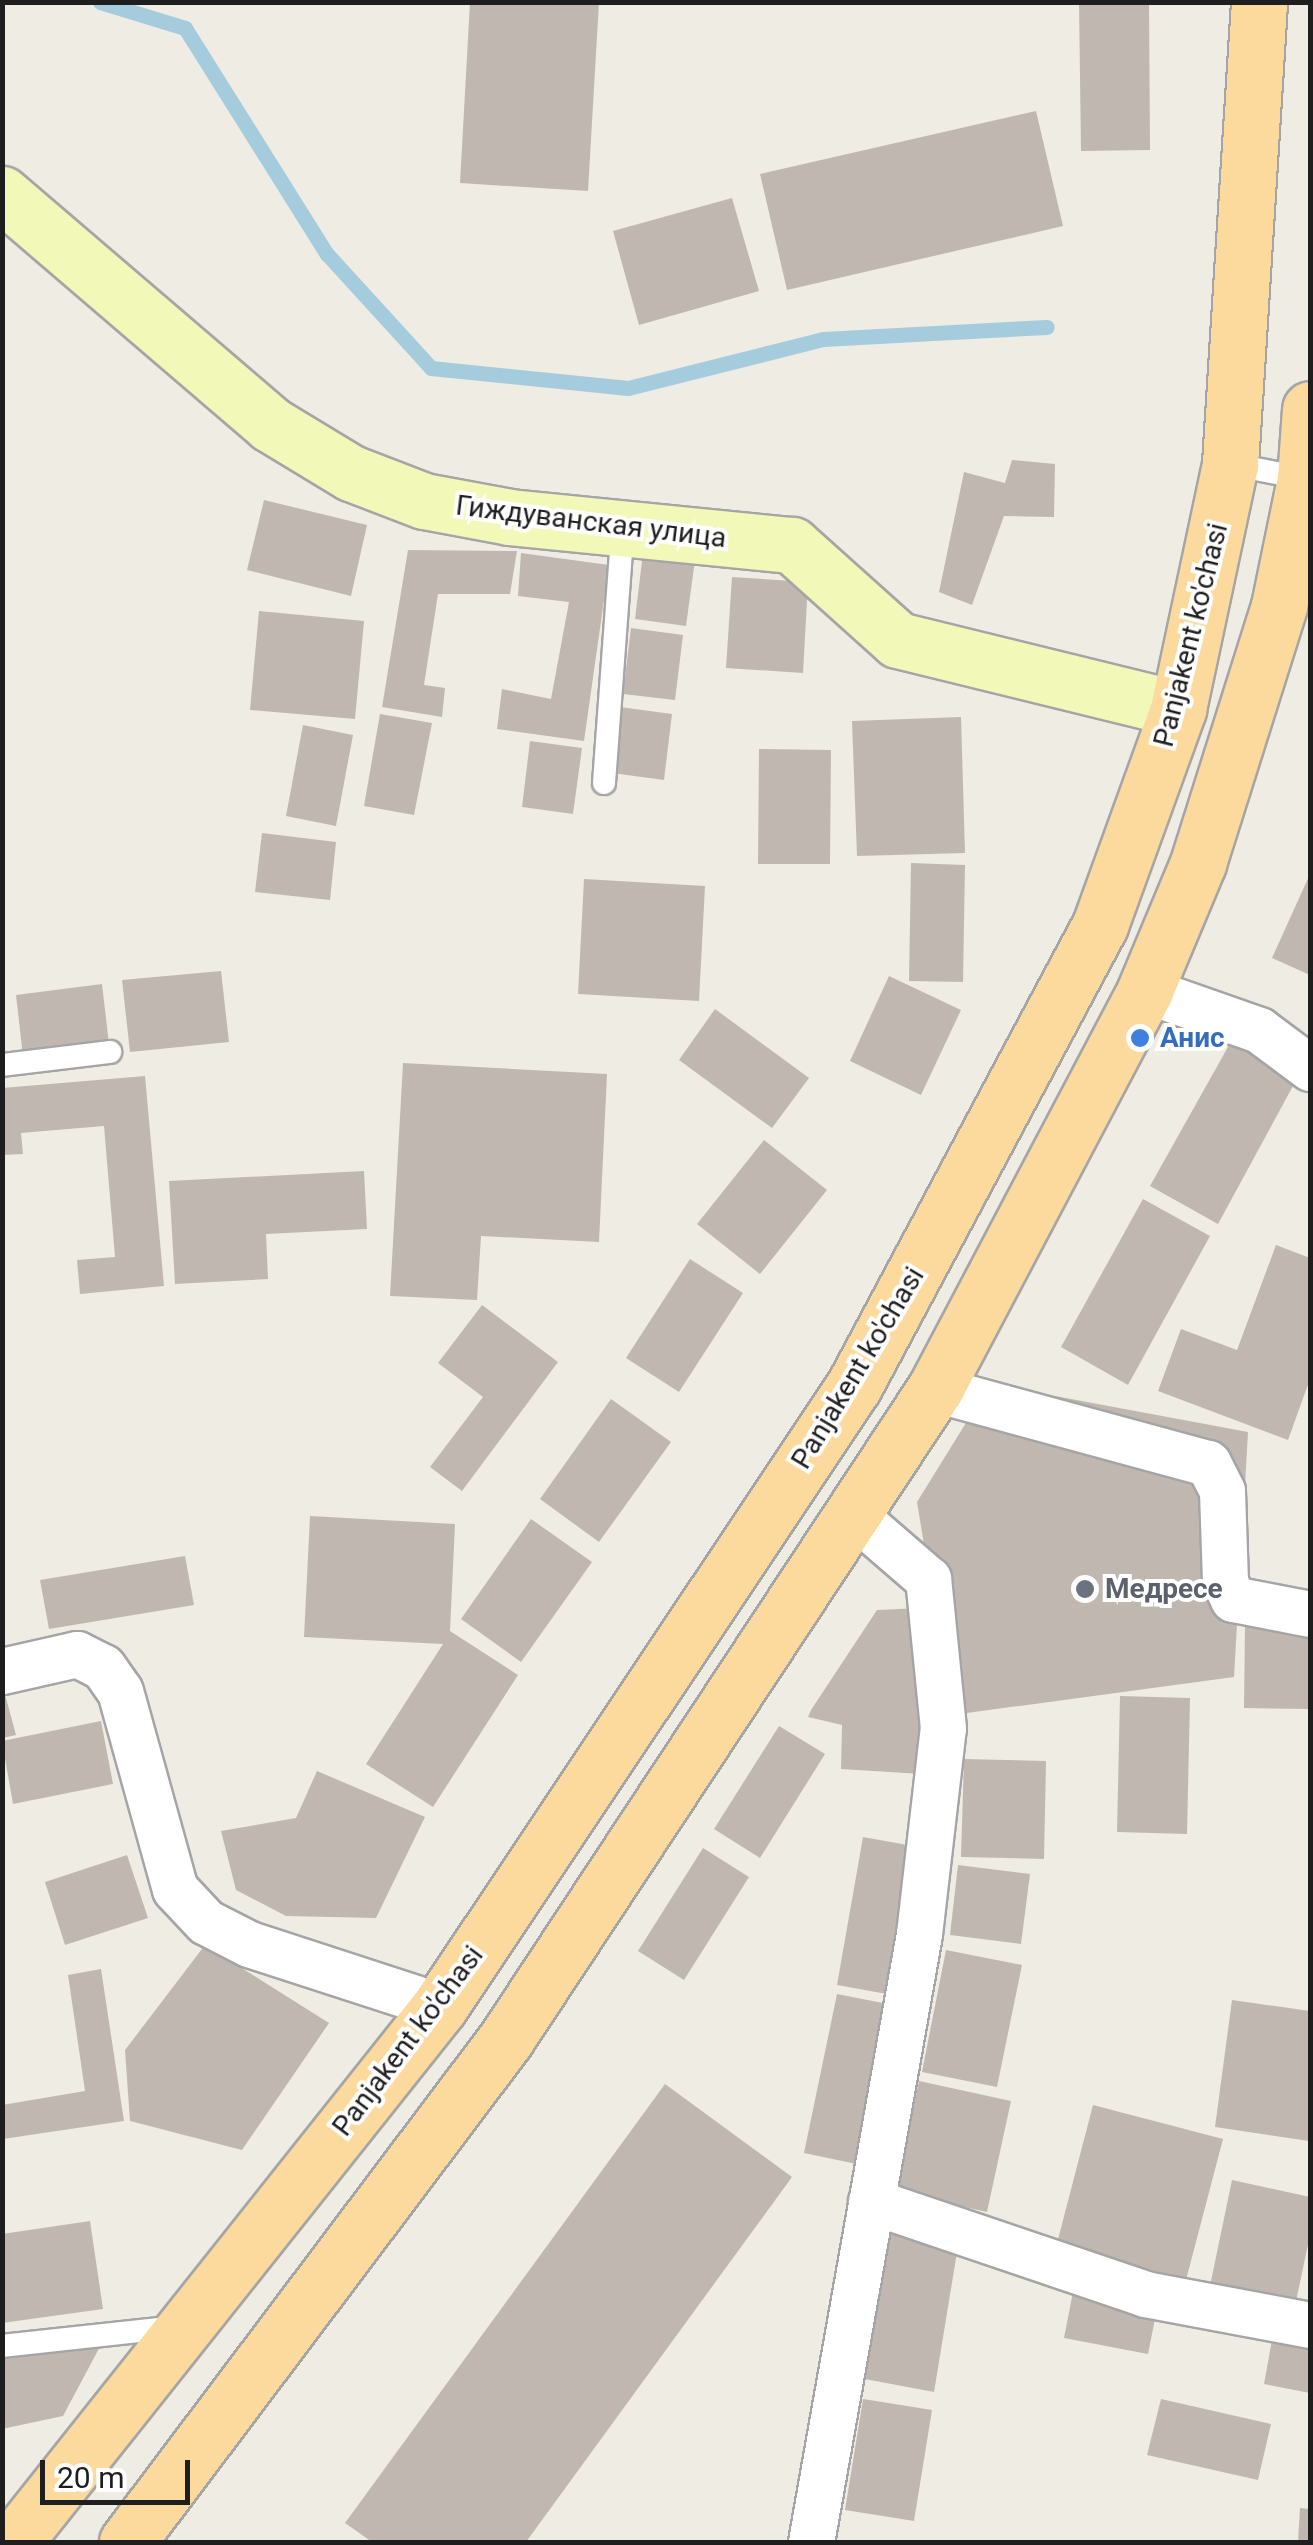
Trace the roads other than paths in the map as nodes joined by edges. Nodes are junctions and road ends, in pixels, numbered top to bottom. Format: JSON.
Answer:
{"nodes":[{"id":1,"x":1259,"y":2,"type":"edge"},
{"id":2,"x":2,"y":194,"type":"edge"},
{"id":3,"x":1310,"y":409,"type":"edge"},
{"id":4,"x":1230,"y":464,"type":"junction"},
{"id":5,"x":1308,"y":479,"type":"edge"},
{"id":6,"x":623,"y":526,"type":"junction"},
{"id":7,"x":1178,"y":708,"type":"junction"},
{"id":8,"x":604,"y":783,"type":"dead end"},
{"id":9,"x":1144,"y":990,"type":"junction"},
{"id":10,"x":110,"y":1052,"type":"dead end"},
{"id":11,"x":2,"y":1065,"type":"edge"},
{"id":12,"x":1310,"y":1068,"type":"edge"},
{"id":13,"x":936,"y":1389,"type":"junction"},
{"id":14,"x":855,"y":1516,"type":"junction"},
{"id":15,"x":1310,"y":1614,"type":"edge"},
{"id":16,"x":2,"y":1671,"type":"edge"},
{"id":17,"x":440,"y":2006,"type":"junction"},
{"id":18,"x":871,"y":2201,"type":"junction"},
{"id":19,"x":1310,"y":2325,"type":"edge"},
{"id":20,"x":190,"y":2326,"type":"junction"},
{"id":21,"x":2,"y":2346,"type":"edge"},
{"id":22,"x":14,"y":2542,"type":"edge"},
{"id":23,"x":127,"y":2542,"type":"edge"},
{"id":24,"x":811,"y":2542,"type":"edge"}],
"edges":[{"from":1,"to":4,"type":"main road","name":"Panjakent ko'chasi"},
{"from":2,"to":6,"type":"street","name":"Гиждуванская улица"},
{"from":3,"to":5,"type":"main road"},
{"from":4,"to":5,"type":"lane"},
{"from":4,"to":7,"type":"main road","name":"Panjakent ko'chasi"},
{"from":5,"to":9,"type":"main road"},
{"from":6,"to":7,"type":"street","name":"Гиждуванская улица"},
{"from":6,"to":8,"type":"lane"},
{"from":7,"to":17,"type":"main road","name":"Panjakent ko'chasi"},
{"from":9,"to":12,"type":"street"},
{"from":9,"to":13,"type":"main road"},
{"from":10,"to":11,"type":"lane"},
{"from":13,"to":14,"type":"main road"},
{"from":13,"to":15,"type":"street"},
{"from":14,"to":18,"type":"street"},
{"from":14,"to":23,"type":"main road"},
{"from":16,"to":17,"type":"street"},
{"from":17,"to":20,"type":"main road","name":"Panjakent ko'chasi"},
{"from":18,"to":19,"type":"street"},
{"from":18,"to":24,"type":"street"},
{"from":20,"to":21,"type":"lane"},
{"from":20,"to":22,"type":"main road","name":"Panjakent ko'chasi"}]}
